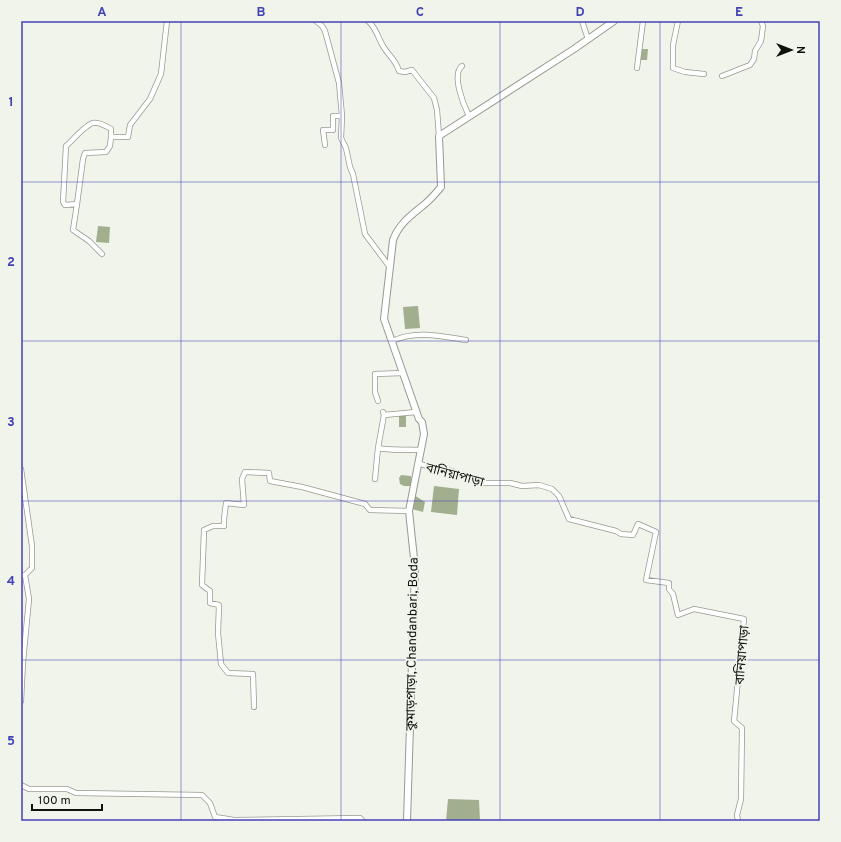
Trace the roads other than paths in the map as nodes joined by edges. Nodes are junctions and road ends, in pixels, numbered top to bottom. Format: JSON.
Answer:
{"nodes":[{"id":1,"x":167,"y":21,"type":"edge"},
{"id":2,"x":316,"y":21,"type":"edge"},
{"id":3,"x":368,"y":21,"type":"edge"},
{"id":4,"x":582,"y":21,"type":"edge"},
{"id":5,"x":614,"y":21,"type":"edge"},
{"id":6,"x":643,"y":21,"type":"edge"},
{"id":7,"x":678,"y":21,"type":"edge"},
{"id":8,"x":761,"y":21,"type":"edge"},
{"id":9,"x":588,"y":39,"type":"junction"},
{"id":10,"x":462,"y":66,"type":"dead end"},
{"id":11,"x":637,"y":68,"type":"dead end"},
{"id":12,"x":704,"y":74,"type":"dead end"},
{"id":13,"x":722,"y":76,"type":"dead end"},
{"id":14,"x":342,"y":116,"type":"junction"},
{"id":15,"x":469,"y":116,"type":"junction"},
{"id":16,"x":439,"y":136,"type":"junction"},
{"id":17,"x":111,"y":137,"type":"junction"},
{"id":18,"x":325,"y":145,"type":"dead end"},
{"id":19,"x":77,"y":204,"type":"junction"},
{"id":20,"x":102,"y":254,"type":"dead end"},
{"id":21,"x":389,"y":266,"type":"junction"},
{"id":22,"x":466,"y":340,"type":"dead end"},
{"id":23,"x":392,"y":341,"type":"junction"},
{"id":24,"x":403,"y":373,"type":"junction"},
{"id":25,"x":378,"y":401,"type":"dead end"},
{"id":26,"x":416,"y":412,"type":"junction"},
{"id":27,"x":378,"y":448,"type":"junction"},
{"id":28,"x":420,"y":450,"type":"junction"},
{"id":29,"x":418,"y":464,"type":"junction"},
{"id":30,"x":21,"y":469,"type":"edge"},
{"id":31,"x":375,"y":479,"type":"dead end"},
{"id":32,"x":409,"y":511,"type":"junction"},
{"id":33,"x":23,"y":575,"type":"edge"},
{"id":34,"x":21,"y":701,"type":"edge"},
{"id":35,"x":254,"y":708,"type":"dead end"},
{"id":36,"x":21,"y":785,"type":"edge"},
{"id":37,"x":229,"y":820,"type":"edge"},
{"id":38,"x":295,"y":820,"type":"edge"},
{"id":39,"x":363,"y":821,"type":"edge"},
{"id":40,"x":407,"y":821,"type":"edge"},
{"id":41,"x":738,"y":821,"type":"edge"}],
"edges":[{"from":1,"to":17,"type":"street"},
{"from":2,"to":14,"type":"street"},
{"from":3,"to":16,"type":"street"},
{"from":4,"to":9,"type":"street"},
{"from":5,"to":9,"type":"street"},
{"from":6,"to":11,"type":"street"},
{"from":7,"to":12,"type":"street"},
{"from":8,"to":13,"type":"street"},
{"from":9,"to":15,"type":"street"},
{"from":10,"to":15,"type":"street"},
{"from":14,"to":18,"type":"street"},
{"from":14,"to":21,"type":"street"},
{"from":15,"to":16,"type":"street"},
{"from":16,"to":21,"type":"street","name":"কুমাড়পাড়া, Chandanbari, Boda"},
{"from":17,"to":19,"type":"street"},
{"from":17,"to":19,"type":"street"},
{"from":19,"to":20,"type":"street"},
{"from":21,"to":23,"type":"street","name":"কুমাড়পাড়া, Chandanbari, Boda"},
{"from":22,"to":23,"type":"street"},
{"from":23,"to":24,"type":"street","name":"কুমাড়পাড়া, Chandanbari, Boda"},
{"from":24,"to":25,"type":"street"},
{"from":24,"to":26,"type":"street","name":"কুমাড়পাড়া, Chandanbari, Boda"},
{"from":26,"to":27,"type":"street"},
{"from":26,"to":28,"type":"street","name":"কুমাড়পাড়া, Chandanbari, Boda"},
{"from":27,"to":28,"type":"street"},
{"from":27,"to":31,"type":"street"},
{"from":28,"to":29,"type":"street","name":"কুমাড়পাড়া, Chandanbari, Boda"},
{"from":29,"to":32,"type":"street","name":"কুমাড়পাড়া, Chandanbari, Boda"},
{"from":29,"to":41,"type":"street","name":"বানিয়াপাড়া"},
{"from":30,"to":33,"type":"street"},
{"from":32,"to":35,"type":"street"},
{"from":32,"to":40,"type":"street","name":"কুমাড়পাড়া, Chandanbari, Boda"},
{"from":33,"to":34,"type":"street"},
{"from":36,"to":37,"type":"street"},
{"from":37,"to":38,"type":"street"},
{"from":38,"to":39,"type":"street"}]}
